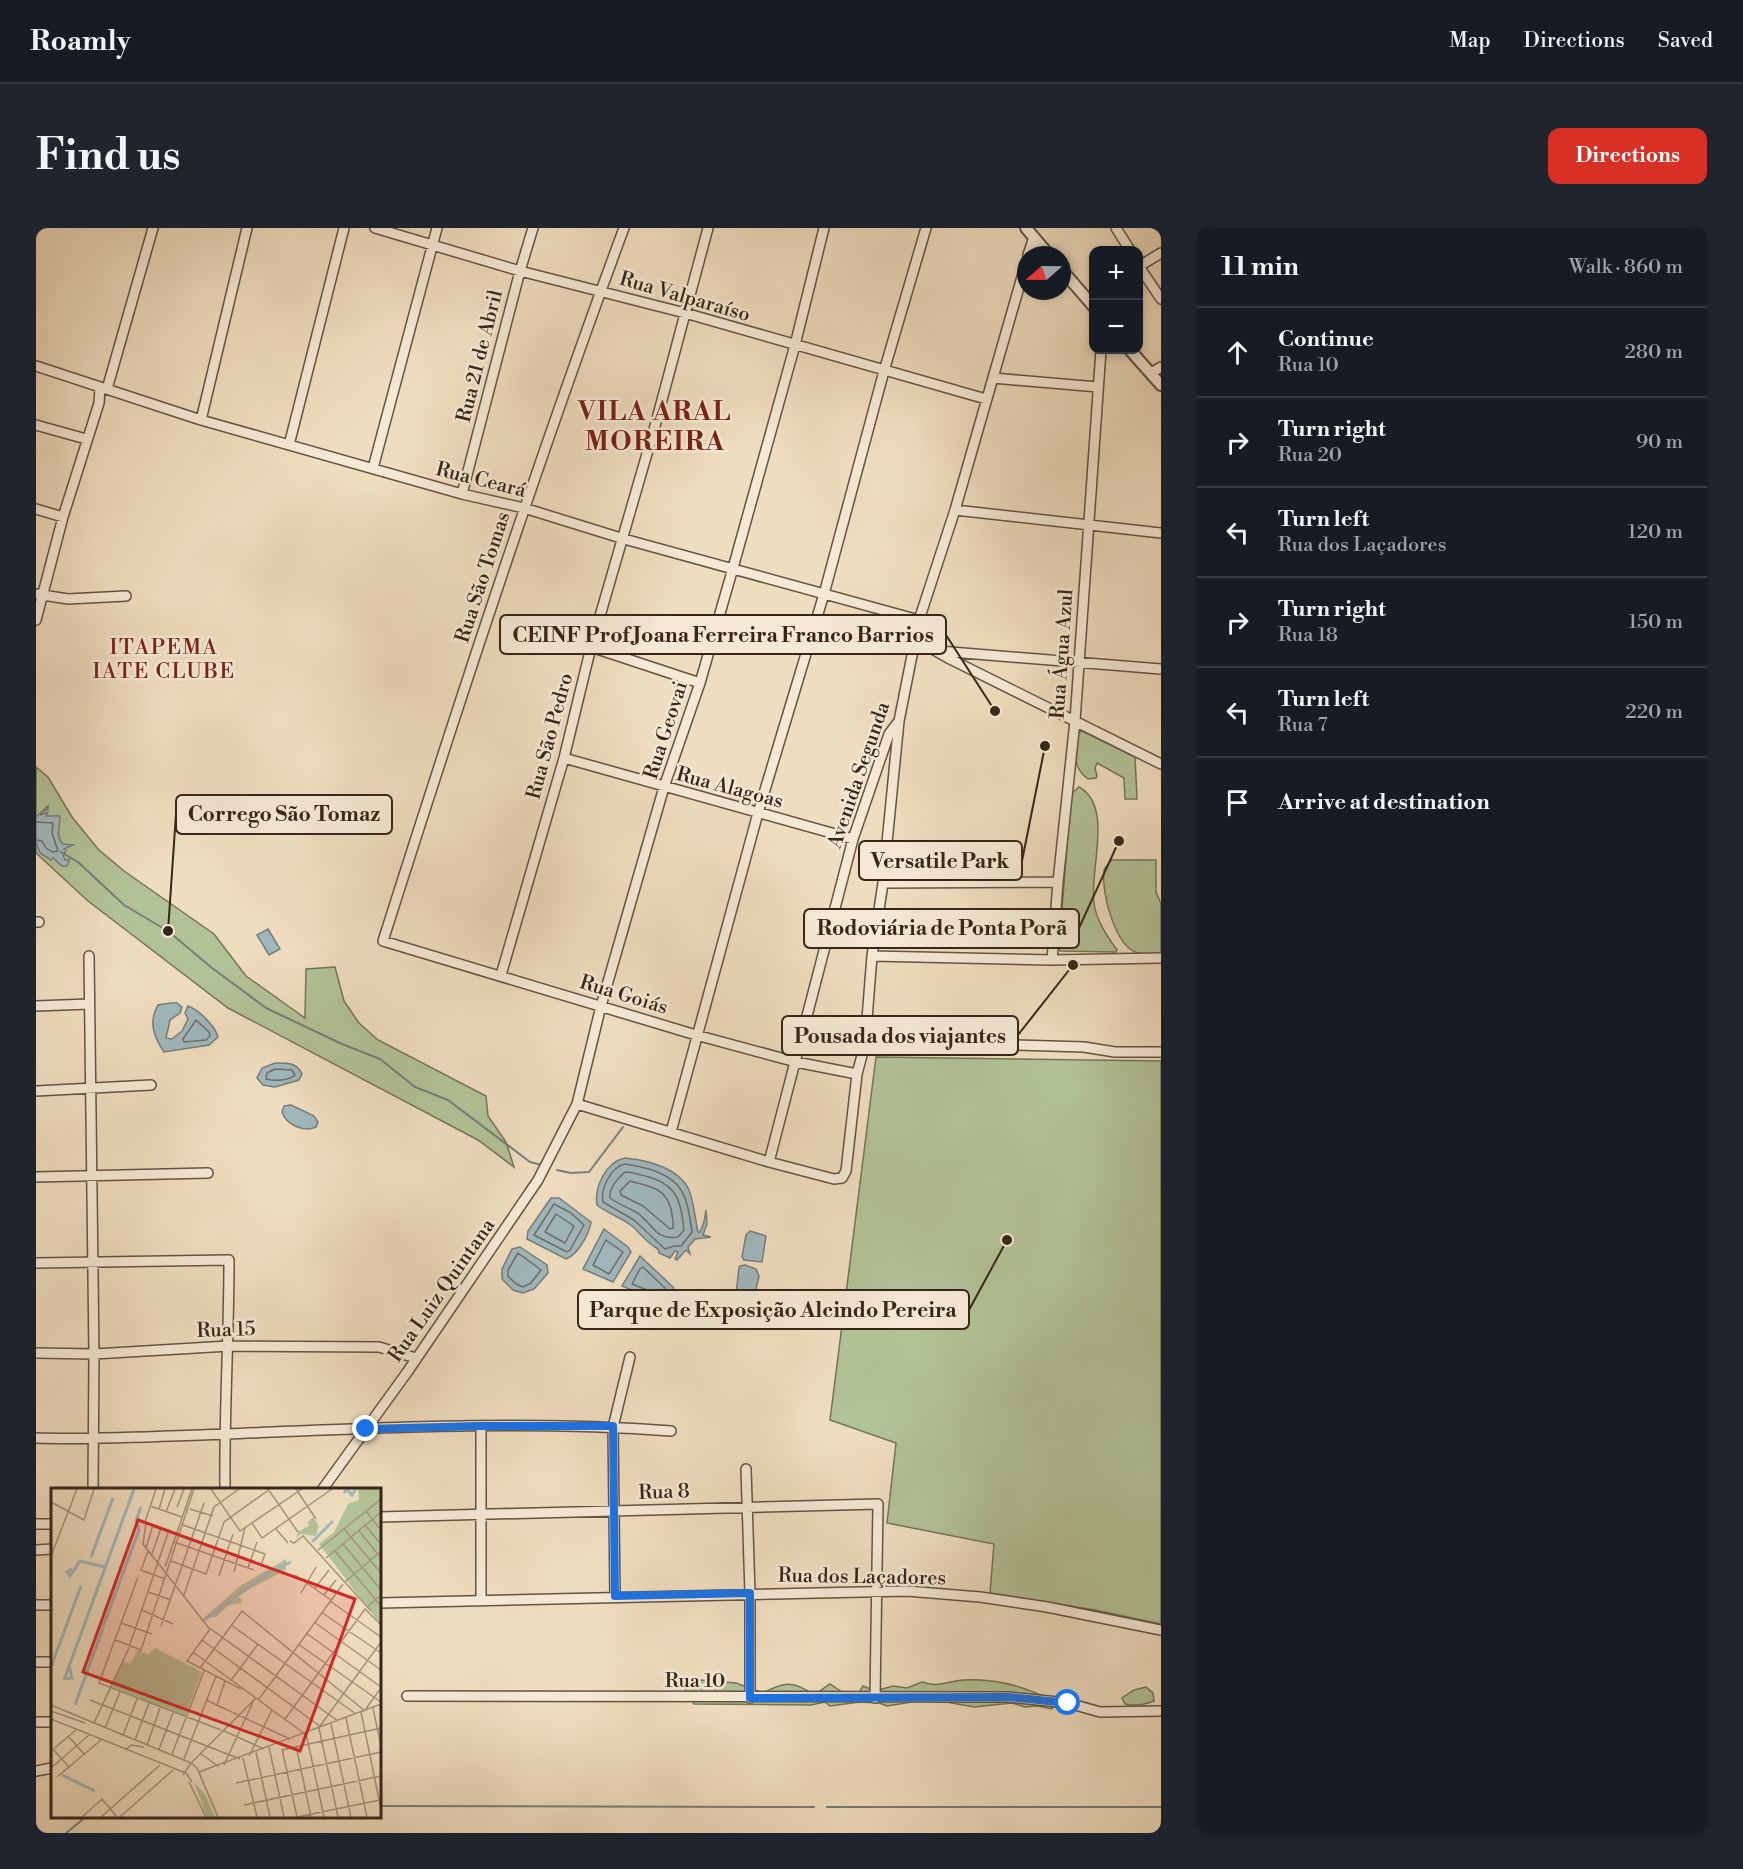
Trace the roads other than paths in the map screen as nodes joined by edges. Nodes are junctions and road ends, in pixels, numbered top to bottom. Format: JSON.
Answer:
{"nodes":[{"id":1,"x":153,"y":228,"type":"edge"},
{"id":2,"x":247,"y":228,"type":"edge"},
{"id":3,"x":344,"y":228,"type":"edge"},
{"id":4,"x":375,"y":228,"type":"edge"},
{"id":5,"x":437,"y":228,"type":"edge"},
{"id":6,"x":533,"y":228,"type":"edge"},
{"id":7,"x":624,"y":228,"type":"edge"},
{"id":8,"x":708,"y":228,"type":"edge"},
{"id":9,"x":824,"y":228,"type":"edge"},
{"id":10,"x":926,"y":228,"type":"edge"},
{"id":11,"x":1116,"y":228,"type":"edge"},
{"id":12,"x":1030,"y":231,"type":"edge"},
{"id":13,"x":433,"y":244,"type":"junction"},
{"id":14,"x":1029,"y":246,"type":"edge"},
{"id":15,"x":1042,"y":246,"type":"edge"},
{"id":16,"x":1127,"y":246,"type":"edge"},
{"id":17,"x":1161,"y":253,"type":"edge"},
{"id":18,"x":1143,"y":264,"type":"edge"},
{"id":19,"x":520,"y":271,"type":"junction"},
{"id":20,"x":1143,"y":272,"type":"edge"},
{"id":21,"x":1071,"y":280,"type":"edge"},
{"id":22,"x":601,"y":291,"type":"junction"},
{"id":23,"x":1017,"y":295,"type":"edge"},
{"id":24,"x":1161,"y":299,"type":"edge"},
{"id":25,"x":1090,"y":300,"type":"edge"},
{"id":26,"x":685,"y":313,"type":"junction"},
{"id":27,"x":795,"y":345,"type":"junction"},
{"id":28,"x":1101,"y":354,"type":"edge"},
{"id":29,"x":1134,"y":354,"type":"edge"},
{"id":30,"x":36,"y":366,"type":"edge"},
{"id":31,"x":1161,"y":367,"type":"edge"},
{"id":32,"x":884,"y":371,"type":"junction"},
{"id":33,"x":1151,"y":373,"type":"junction"},
{"id":34,"x":993,"y":378,"type":"junction"},
{"id":35,"x":1161,"y":385,"type":"edge"},
{"id":36,"x":1098,"y":387,"type":"junction"},
{"id":37,"x":104,"y":389,"type":"junction"},
{"id":38,"x":986,"y":399,"type":"junction"},
{"id":39,"x":201,"y":420,"type":"junction"},
{"id":40,"x":36,"y":424,"type":"edge"},
{"id":41,"x":86,"y":439,"type":"junction"},
{"id":42,"x":289,"y":445,"type":"junction"},
{"id":43,"x":373,"y":468,"type":"junction"},
{"id":44,"x":462,"y":494,"type":"junction"},
{"id":45,"x":524,"y":508,"type":"junction"},
{"id":46,"x":36,"y":509,"type":"edge"},
{"id":47,"x":955,"y":510,"type":"junction"},
{"id":48,"x":63,"y":517,"type":"junction"},
{"id":49,"x":1088,"y":526,"type":"junction"},
{"id":50,"x":1161,"y":533,"type":"edge"},
{"id":51,"x":624,"y":538,"type":"junction"},
{"id":52,"x":733,"y":568,"type":"junction"},
{"id":53,"x":824,"y":594,"type":"junction"},
{"id":54,"x":39,"y":595,"type":"edge"},
{"id":55,"x":126,"y":596,"type":"dead end"},
{"id":56,"x":36,"y":620,"type":"edge"},
{"id":57,"x":919,"y":620,"type":"junction"},
{"id":58,"x":915,"y":639,"type":"junction"},
{"id":59,"x":591,"y":647,"type":"junction"},
{"id":60,"x":938,"y":651,"type":"junction"},
{"id":61,"x":1078,"y":661,"type":"junction"},
{"id":62,"x":1161,"y":669,"type":"edge"},
{"id":63,"x":700,"y":683,"type":"junction"},
{"id":64,"x":1075,"y":721,"type":"junction"},
{"id":65,"x":899,"y":722,"type":"junction"},
{"id":66,"x":564,"y":758,"type":"junction"},
{"id":67,"x":1161,"y":764,"type":"edge"},
{"id":68,"x":664,"y":787,"type":"junction"},
{"id":69,"x":758,"y":813,"type":"junction"},
{"id":70,"x":853,"y":839,"type":"junction"},
{"id":71,"x":1058,"y":882,"type":"junction"},
{"id":72,"x":883,"y":883,"type":"junction"},
{"id":73,"x":383,"y":941,"type":"joint"},
{"id":74,"x":89,"y":956,"type":"dead end"},
{"id":75,"x":872,"y":956,"type":"junction"},
{"id":76,"x":1161,"y":958,"type":"edge"},
{"id":77,"x":1053,"y":960,"type":"junction"},
{"id":78,"x":501,"y":975,"type":"junction"},
{"id":79,"x":89,"y":1004,"type":"junction"},
{"id":80,"x":36,"y":1006,"type":"edge"},
{"id":81,"x":602,"y":1006,"type":"junction"},
{"id":82,"x":696,"y":1035,"type":"junction"},
{"id":83,"x":865,"y":1044,"type":"junction"},
{"id":84,"x":1161,"y":1052,"type":"edge"},
{"id":85,"x":796,"y":1062,"type":"junction"},
{"id":86,"x":857,"y":1074,"type":"junction"},
{"id":87,"x":151,"y":1085,"type":"dead end"},
{"id":88,"x":90,"y":1087,"type":"junction"},
{"id":89,"x":36,"y":1091,"type":"edge"},
{"id":90,"x":577,"y":1104,"type":"junction"},
{"id":91,"x":671,"y":1132,"type":"junction"},
{"id":92,"x":769,"y":1162,"type":"junction"},
{"id":93,"x":208,"y":1173,"type":"dead end"},
{"id":94,"x":91,"y":1175,"type":"junction"},
{"id":95,"x":36,"y":1177,"type":"edge"},
{"id":96,"x":91,"y":1262,"type":"junction"},
{"id":97,"x":36,"y":1263,"type":"edge"},
{"id":98,"x":229,"y":1346,"type":"junction"},
{"id":99,"x":36,"y":1353,"type":"edge"},
{"id":100,"x":94,"y":1354,"type":"junction"},
{"id":101,"x":630,"y":1357,"type":"dead end"},
{"id":102,"x":416,"y":1358,"type":"junction"},
{"id":103,"x":481,"y":1426,"type":"junction"},
{"id":104,"x":613,"y":1426,"type":"junction"},
{"id":105,"x":366,"y":1429,"type":"junction"},
{"id":106,"x":671,"y":1431,"type":"dead end"},
{"id":107,"x":224,"y":1434,"type":"junction"},
{"id":108,"x":36,"y":1438,"type":"edge"},
{"id":109,"x":93,"y":1440,"type":"junction"},
{"id":110,"x":746,"y":1468,"type":"dead end"},
{"id":111,"x":93,"y":1488,"type":"edge"},
{"id":112,"x":225,"y":1488,"type":"edge"},
{"id":113,"x":323,"y":1488,"type":"edge"},
{"id":114,"x":748,"y":1507,"type":"junction"},
{"id":115,"x":612,"y":1510,"type":"junction"},
{"id":116,"x":480,"y":1514,"type":"junction"},
{"id":117,"x":381,"y":1516,"type":"edge"},
{"id":118,"x":876,"y":1591,"type":"junction"},
{"id":119,"x":750,"y":1593,"type":"junction"},
{"id":120,"x":615,"y":1596,"type":"junction"},
{"id":121,"x":481,"y":1599,"type":"junction"},
{"id":122,"x":381,"y":1603,"type":"edge"},
{"id":123,"x":1161,"y":1630,"type":"edge"},
{"id":124,"x":407,"y":1696,"type":"dead end"},
{"id":125,"x":750,"y":1698,"type":"junction"},
{"id":126,"x":875,"y":1698,"type":"junction"},
{"id":127,"x":1161,"y":1711,"type":"edge"},
{"id":128,"x":51,"y":1768,"type":"edge"},
{"id":129,"x":36,"y":1771,"type":"edge"}],
"edges":[{"from":1,"to":37,"type":"street"},
{"from":2,"to":39,"type":"street"},
{"from":3,"to":42,"type":"street"},
{"from":4,"to":13,"type":"street","name":"Rua Valparaíso"},
{"from":5,"to":13,"type":"street"},
{"from":6,"to":19,"type":"street","name":"Rua 21 de Abril"},
{"from":7,"to":22,"type":"street","name":"Rua São Tomas"},
{"from":8,"to":26,"type":"street","name":"Rua São Pedro"},
{"from":9,"to":27,"type":"street","name":"Rua Geovai"},
{"from":10,"to":32,"type":"street"},
{"from":11,"to":16,"type":"street"},
{"from":12,"to":14,"type":"street"},
{"from":12,"to":15,"type":"street"},
{"from":13,"to":19,"type":"street","name":"Rua Valparaíso"},
{"from":13,"to":43,"type":"street"},
{"from":17,"to":18,"type":"street"},
{"from":19,"to":22,"type":"street","name":"Rua Valparaíso"},
{"from":19,"to":44,"type":"street","name":"Rua 21 de Abril"},
{"from":20,"to":24,"type":"street"},
{"from":21,"to":25,"type":"street"},
{"from":22,"to":26,"type":"street","name":"Rua Valparaíso"},
{"from":22,"to":45,"type":"street","name":"Rua São Tomas"},
{"from":23,"to":34,"type":"street","name":"Avenida Segunda"},
{"from":26,"to":27,"type":"street","name":"Rua Valparaíso"},
{"from":26,"to":51,"type":"street","name":"Rua São Pedro"},
{"from":27,"to":32,"type":"street","name":"Rua Valparaíso"},
{"from":27,"to":52,"type":"street","name":"Rua Geovai"},
{"from":28,"to":36,"type":"street","name":"Rua Água Azul"},
{"from":29,"to":33,"type":"street"},
{"from":30,"to":37,"type":"street","name":"Rua Ceará"},
{"from":31,"to":33,"type":"street"},
{"from":32,"to":38,"type":"street","name":"Rua Valparaíso"},
{"from":32,"to":53,"type":"street"},
{"from":33,"to":35,"type":"street"},
{"from":34,"to":36,"type":"street"},
{"from":34,"to":38,"type":"street","name":"Avenida Segunda"},
{"from":36,"to":49,"type":"street","name":"Rua Água Azul"},
{"from":37,"to":39,"type":"street","name":"Rua Ceará"},
{"from":37,"to":41,"type":"street"},
{"from":38,"to":47,"type":"street","name":"Avenida Segunda"},
{"from":39,"to":42,"type":"street","name":"Rua Ceará"},
{"from":40,"to":41,"type":"street"},
{"from":41,"to":48,"type":"street"},
{"from":42,"to":43,"type":"street","name":"Rua Ceará"},
{"from":43,"to":44,"type":"street","name":"Rua Ceará"},
{"from":44,"to":45,"type":"street","name":"Rua Ceará"},
{"from":45,"to":51,"type":"street","name":"Rua Ceará"},
{"from":45,"to":73,"type":"street","name":"Rua São Tomas"},
{"from":46,"to":48,"type":"street"},
{"from":47,"to":49,"type":"street"},
{"from":47,"to":57,"type":"street","name":"Avenida Segunda"},
{"from":48,"to":54,"type":"street"},
{"from":49,"to":50,"type":"street"},
{"from":49,"to":61,"type":"street","name":"Rua Água Azul"},
{"from":51,"to":52,"type":"street","name":"Rua Ceará"},
{"from":51,"to":59,"type":"street","name":"Rua São Pedro"},
{"from":52,"to":53,"type":"street","name":"Rua Ceará"},
{"from":52,"to":63,"type":"street","name":"Rua Geovai"},
{"from":53,"to":57,"type":"street","name":"Rua Ceará"},
{"from":53,"to":69,"type":"street"},
{"from":54,"to":55,"type":"street"},
{"from":54,"to":56,"type":"street"},
{"from":57,"to":58,"type":"street","name":"Avenida Segunda"},
{"from":58,"to":60,"type":"street"},
{"from":58,"to":65,"type":"street","name":"Avenida Segunda"},
{"from":59,"to":63,"type":"street"},
{"from":59,"to":66,"type":"street","name":"Rua São Pedro"},
{"from":60,"to":61,"type":"street"},
{"from":60,"to":64,"type":"street"},
{"from":61,"to":62,"type":"street"},
{"from":61,"to":64,"type":"street","name":"Rua Água Azul"},
{"from":63,"to":68,"type":"street","name":"Rua Geovai"},
{"from":64,"to":67,"type":"street"},
{"from":64,"to":71,"type":"street","name":"Rua Água Azul"},
{"from":65,"to":70,"type":"street","name":"Avenida Segunda"},
{"from":65,"to":72,"type":"street"},
{"from":66,"to":68,"type":"street","name":"Rua Alagoas"},
{"from":66,"to":78,"type":"street","name":"Rua São Pedro"},
{"from":68,"to":69,"type":"street","name":"Rua Alagoas"},
{"from":68,"to":81,"type":"street","name":"Rua Geovai"},
{"from":69,"to":70,"type":"street","name":"Rua Alagoas"},
{"from":69,"to":82,"type":"street"},
{"from":70,"to":85,"type":"street","name":"Avenida Segunda"},
{"from":71,"to":72,"type":"street"},
{"from":71,"to":77,"type":"street","name":"Rua Água Azul"},
{"from":72,"to":75,"type":"street"},
{"from":73,"to":78,"type":"street","name":"Rua Goiás"},
{"from":74,"to":79,"type":"street"},
{"from":75,"to":77,"type":"street"},
{"from":75,"to":83,"type":"street"},
{"from":76,"to":77,"type":"street"},
{"from":78,"to":81,"type":"street","name":"Rua Goiás"},
{"from":79,"to":80,"type":"street"},
{"from":79,"to":88,"type":"street"},
{"from":81,"to":82,"type":"street","name":"Rua Goiás"},
{"from":81,"to":90,"type":"street","name":"Rua Geovai"},
{"from":82,"to":85,"type":"street","name":"Rua Goiás"},
{"from":82,"to":91,"type":"street"},
{"from":83,"to":84,"type":"street"},
{"from":83,"to":86,"type":"street"},
{"from":85,"to":86,"type":"street","name":"Rua Goiás"},
{"from":85,"to":92,"type":"street","name":"Avenida Segunda"},
{"from":86,"to":92,"type":"street"},
{"from":87,"to":88,"type":"street"},
{"from":88,"to":89,"type":"street"},
{"from":88,"to":94,"type":"street"},
{"from":90,"to":91,"type":"street"},
{"from":90,"to":102,"type":"street","name":"Rua Luiz Quintana"},
{"from":91,"to":92,"type":"street"},
{"from":93,"to":94,"type":"street"},
{"from":94,"to":95,"type":"street"},
{"from":94,"to":96,"type":"street"},
{"from":96,"to":97,"type":"street"},
{"from":96,"to":98,"type":"street"},
{"from":96,"to":100,"type":"street"},
{"from":98,"to":100,"type":"street","name":"Rua 15"},
{"from":98,"to":102,"type":"street","name":"Rua 15"},
{"from":98,"to":107,"type":"street"},
{"from":99,"to":100,"type":"street","name":"Rua 15"},
{"from":100,"to":109,"type":"street"},
{"from":101,"to":104,"type":"street"},
{"from":102,"to":105,"type":"street","name":"Rua Luiz Quintana"},
{"from":103,"to":104,"type":"street"},
{"from":103,"to":105,"type":"street"},
{"from":103,"to":116,"type":"street"},
{"from":104,"to":106,"type":"street"},
{"from":104,"to":115,"type":"street"},
{"from":105,"to":107,"type":"street"},
{"from":105,"to":113,"type":"street","name":"Rua Luiz Quintana"},
{"from":107,"to":109,"type":"street"},
{"from":107,"to":112,"type":"street"},
{"from":108,"to":109,"type":"street"},
{"from":109,"to":111,"type":"street"},
{"from":110,"to":114,"type":"street"},
{"from":114,"to":115,"type":"street","name":"Rua 8"},
{"from":114,"to":118,"type":"street","name":"Rua 8"},
{"from":114,"to":119,"type":"street"},
{"from":115,"to":116,"type":"street","name":"Rua 8"},
{"from":115,"to":120,"type":"street"},
{"from":116,"to":117,"type":"street","name":"Rua 8"},
{"from":116,"to":121,"type":"street"},
{"from":118,"to":119,"type":"street","name":"Rua dos Laçadores"},
{"from":118,"to":123,"type":"street","name":"Rua dos Laçadores"},
{"from":118,"to":126,"type":"street"},
{"from":119,"to":120,"type":"street","name":"Rua dos Laçadores"},
{"from":119,"to":125,"type":"street"},
{"from":120,"to":121,"type":"street","name":"Rua dos Laçadores"},
{"from":121,"to":122,"type":"street","name":"Rua dos Laçadores"},
{"from":124,"to":125,"type":"street","name":"Rua 10"},
{"from":125,"to":126,"type":"street","name":"Rua 10"},
{"from":126,"to":127,"type":"street","name":"Rua 10"},
{"from":128,"to":129,"type":"street"}]}
